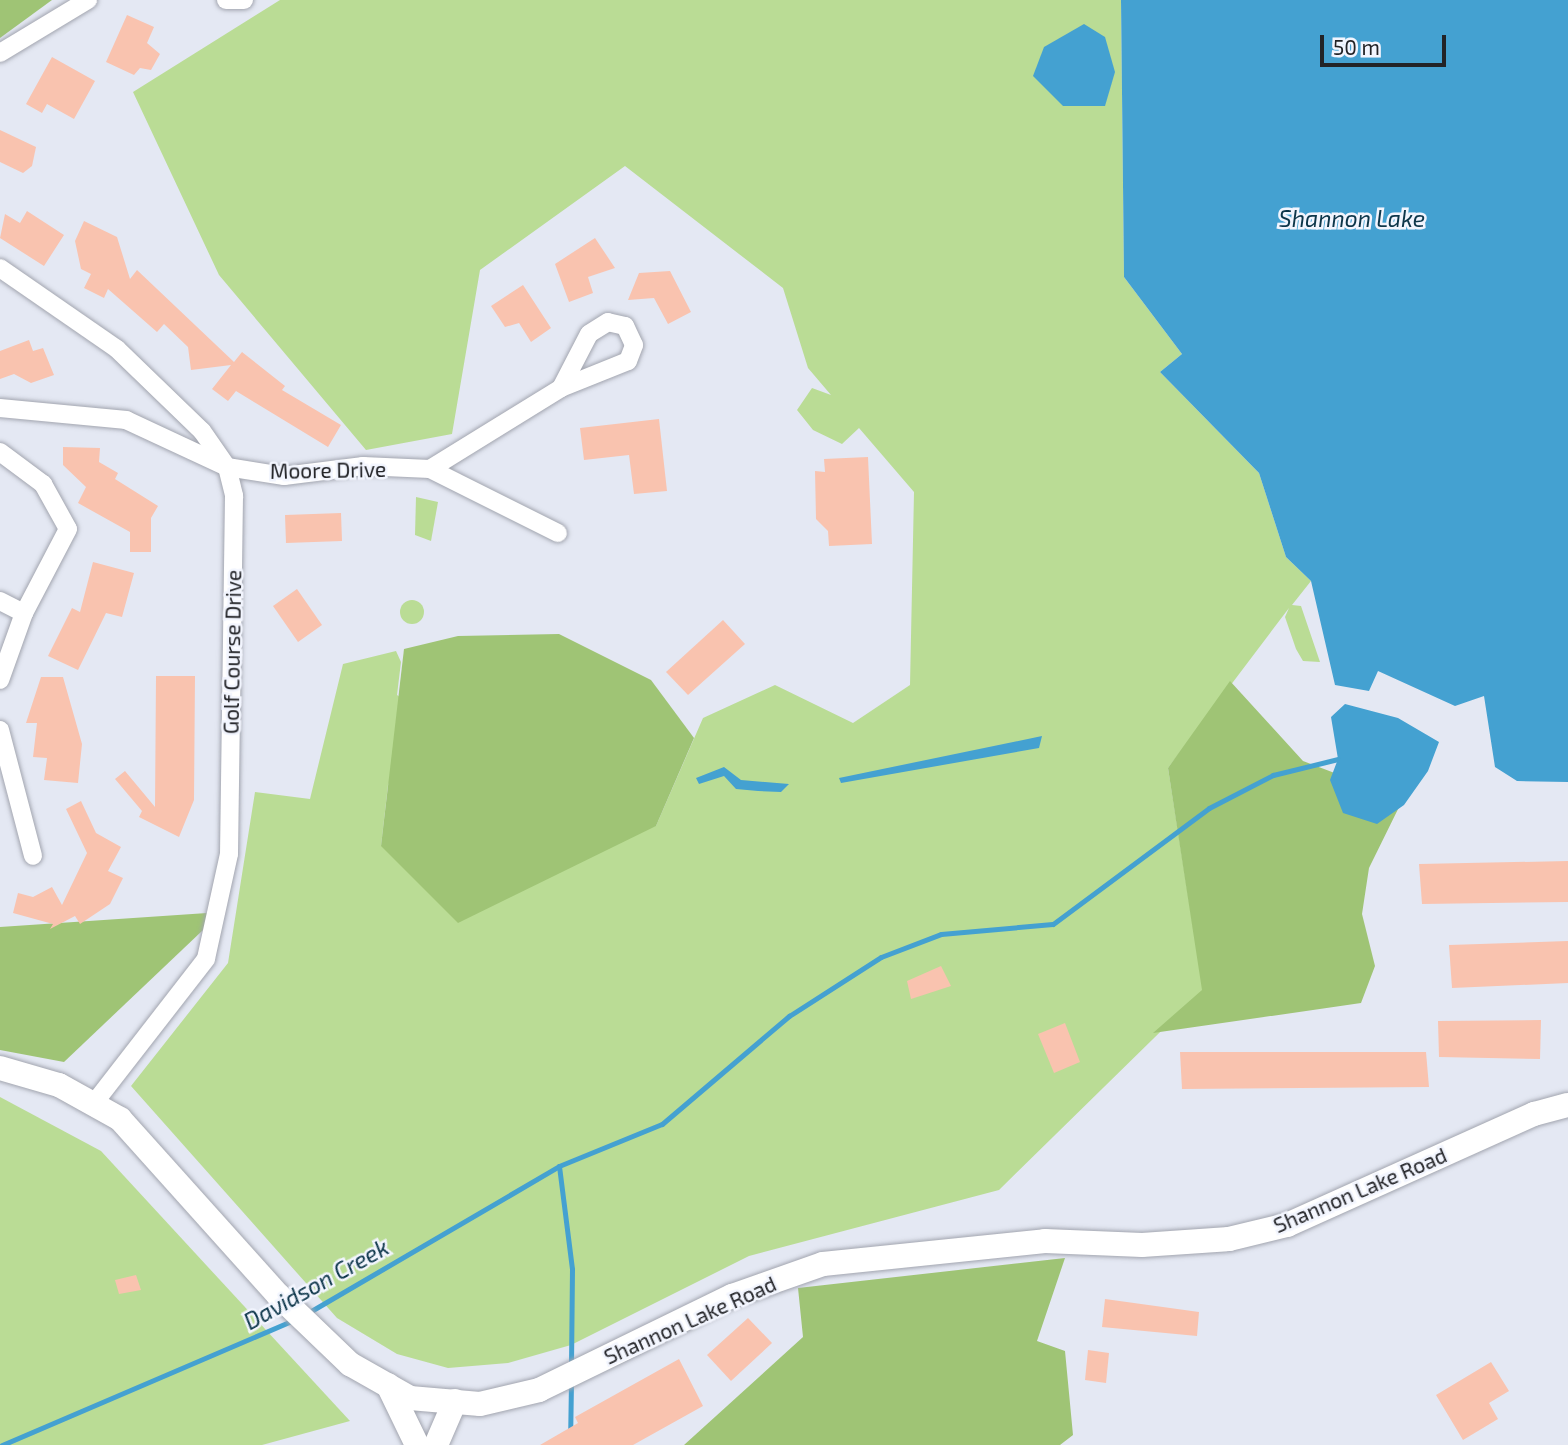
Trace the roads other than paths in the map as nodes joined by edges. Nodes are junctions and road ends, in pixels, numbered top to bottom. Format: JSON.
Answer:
{"nodes":[{"id":1,"x":88,"y":0,"type":"edge"},
{"id":2,"x":226,"y":0,"type":"edge"},
{"id":3,"x":244,"y":0,"type":"edge"},
{"id":4,"x":0,"y":53,"type":"edge"},
{"id":5,"x":0,"y":268,"type":"edge"},
{"id":6,"x":561,"y":388,"type":"dead end"},
{"id":7,"x":0,"y":408,"type":"edge"},
{"id":8,"x":0,"y":452,"type":"edge"},
{"id":9,"x":227,"y":467,"type":"junction"},
{"id":10,"x":430,"y":469,"type":"junction"},
{"id":11,"x":558,"y":533,"type":"dead end"},
{"id":12,"x":0,"y":601,"type":"edge"},
{"id":13,"x":24,"y":613,"type":"junction"},
{"id":14,"x":0,"y":680,"type":"edge"},
{"id":15,"x":0,"y":730,"type":"edge"},
{"id":16,"x":33,"y":856,"type":"dead end"},
{"id":17,"x":0,"y":1068,"type":"edge"},
{"id":18,"x":96,"y":1101,"type":"junction"},
{"id":19,"x":1568,"y":1105,"type":"edge"},
{"id":20,"x":388,"y":1385,"type":"junction"},
{"id":21,"x":455,"y":1401,"type":"junction"},
{"id":22,"x":417,"y":1445,"type":"edge"},
{"id":23,"x":436,"y":1445,"type":"edge"}],
"edges":[{"from":1,"to":4,"type":"street"},
{"from":2,"to":3,"type":"street"},
{"from":5,"to":9,"type":"street","name":"Golf Course Drive"},
{"from":6,"to":10,"type":"street"},
{"from":7,"to":9,"type":"street","name":"Moore Drive"},
{"from":8,"to":13,"type":"street"},
{"from":9,"to":10,"type":"street","name":"Moore Drive"},
{"from":9,"to":18,"type":"street","name":"Golf Course Drive"},
{"from":10,"to":11,"type":"street"},
{"from":12,"to":13,"type":"street"},
{"from":13,"to":14,"type":"street"},
{"from":15,"to":16,"type":"street"},
{"from":17,"to":18,"type":"main road","name":"Shannon Lake Road"},
{"from":18,"to":20,"type":"main road","name":"Shannon Lake Road"},
{"from":19,"to":21,"type":"main road","name":"Shannon Lake Road"},
{"from":20,"to":21,"type":"main road","name":"Shannon Lake Road"},
{"from":20,"to":22,"type":"main road"},
{"from":21,"to":23,"type":"main road"}]}
